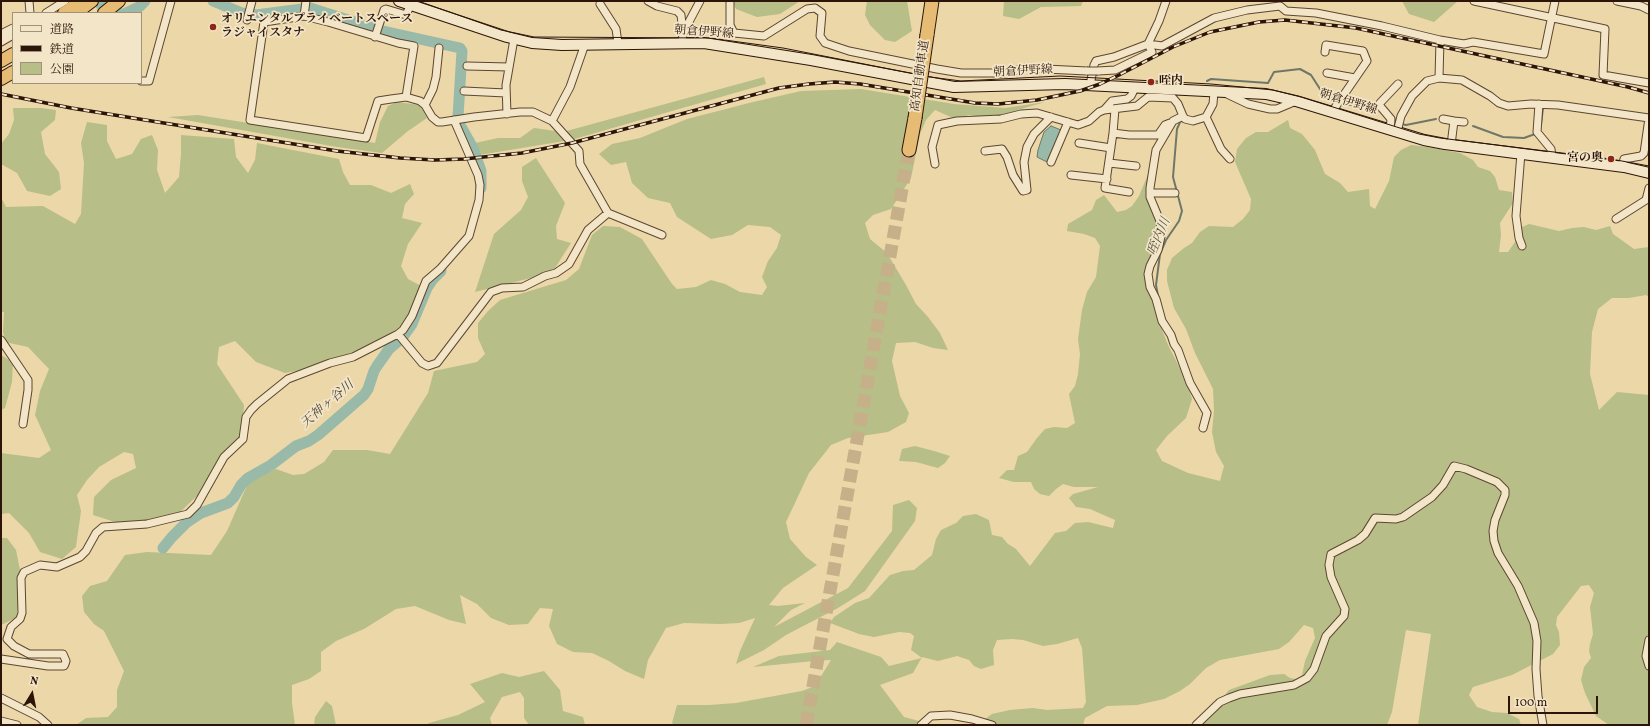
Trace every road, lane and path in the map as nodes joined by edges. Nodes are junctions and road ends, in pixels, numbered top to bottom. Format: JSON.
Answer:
{"nodes":[{"id":1,"x":29,"y":1,"type":"edge"},
{"id":2,"x":81,"y":1,"type":"edge"},
{"id":3,"x":92,"y":1,"type":"edge"},
{"id":4,"x":119,"y":1,"type":"edge"},
{"id":5,"x":170,"y":1,"type":"edge"},
{"id":6,"x":252,"y":1,"type":"edge"},
{"id":7,"x":400,"y":1,"type":"edge"},
{"id":8,"x":648,"y":1,"type":"edge"},
{"id":9,"x":700,"y":1,"type":"edge"},
{"id":10,"x":730,"y":1,"type":"edge"},
{"id":11,"x":932,"y":1,"type":"edge"},
{"id":12,"x":1166,"y":1,"type":"edge"},
{"id":13,"x":1474,"y":1,"type":"edge"},
{"id":14,"x":1555,"y":1,"type":"edge"},
{"id":15,"x":1616,"y":1,"type":"edge"},
{"id":16,"x":305,"y":3,"type":"edge"},
{"id":17,"x":1280,"y":3,"type":"edge"},
{"id":18,"x":416,"y":4,"type":"edge"},
{"id":19,"x":600,"y":4,"type":"dead end"},
{"id":20,"x":63,"y":5,"type":"edge"},
{"id":21,"x":1649,"y":10,"type":"edge"},
{"id":22,"x":32,"y":12,"type":"edge"},
{"id":23,"x":48,"y":12,"type":"edge"},
{"id":24,"x":77,"y":12,"type":"edge"},
{"id":25,"x":105,"y":12,"type":"edge"},
{"id":26,"x":304,"y":15,"type":"junction"},
{"id":27,"x":1552,"y":18,"type":"junction"},
{"id":28,"x":247,"y":19,"type":"dead end"},
{"id":29,"x":12,"y":29,"type":"edge"},
{"id":30,"x":12,"y":36,"type":"edge"},
{"id":31,"x":376,"y":36,"type":"junction"},
{"id":32,"x":683,"y":38,"type":"junction"},
{"id":33,"x":514,"y":39,"type":"junction"},
{"id":34,"x":1440,"y":40,"type":"junction"},
{"id":35,"x":3,"y":42,"type":"edge"},
{"id":36,"x":618,"y":43,"type":"junction"},
{"id":37,"x":585,"y":44,"type":"junction"},
{"id":38,"x":1148,"y":44,"type":"junction"},
{"id":39,"x":439,"y":48,"type":"dead end"},
{"id":40,"x":1325,"y":52,"type":"dead end"},
{"id":41,"x":12,"y":54,"type":"edge"},
{"id":42,"x":1,"y":60,"type":"edge"},
{"id":43,"x":466,"y":66,"type":"dead end"},
{"id":44,"x":509,"y":67,"type":"junction"},
{"id":45,"x":12,"y":73,"type":"edge"},
{"id":46,"x":1327,"y":73,"type":"dead end"},
{"id":47,"x":1355,"y":78,"type":"junction"},
{"id":48,"x":1439,"y":78,"type":"junction"},
{"id":49,"x":1,"y":79,"type":"edge"},
{"id":50,"x":142,"y":81,"type":"edge"},
{"id":51,"x":1649,"y":83,"type":"edge"},
{"id":52,"x":1398,"y":84,"type":"dead end"},
{"id":53,"x":1090,"y":85,"type":"junction"},
{"id":54,"x":1135,"y":88,"type":"junction"},
{"id":55,"x":464,"y":91,"type":"dead end"},
{"id":56,"x":1219,"y":92,"type":"junction"},
{"id":57,"x":506,"y":93,"type":"junction"},
{"id":58,"x":406,"y":98,"type":"junction"},
{"id":59,"x":1296,"y":101,"type":"junction"},
{"id":60,"x":1539,"y":104,"type":"junction"},
{"id":61,"x":425,"y":105,"type":"junction"},
{"id":62,"x":1335,"y":106,"type":"junction"},
{"id":63,"x":1115,"y":109,"type":"junction"},
{"id":64,"x":1104,"y":110,"type":"junction"},
{"id":65,"x":507,"y":114,"type":"junction"},
{"id":66,"x":1183,"y":116,"type":"junction"},
{"id":67,"x":1051,"y":117,"type":"junction"},
{"id":68,"x":1206,"y":117,"type":"junction"},
{"id":69,"x":1649,"y":118,"type":"edge"},
{"id":70,"x":1443,"y":119,"type":"dead end"},
{"id":71,"x":457,"y":120,"type":"junction"},
{"id":72,"x":552,"y":121,"type":"junction"},
{"id":73,"x":1173,"y":121,"type":"junction"},
{"id":74,"x":1454,"y":121,"type":"junction"},
{"id":75,"x":1068,"y":122,"type":"junction"},
{"id":76,"x":1464,"y":122,"type":"dead end"},
{"id":77,"x":1394,"y":125,"type":"junction"},
{"id":78,"x":1113,"y":133,"type":"junction"},
{"id":79,"x":1079,"y":143,"type":"dead end"},
{"id":80,"x":1451,"y":145,"type":"junction"},
{"id":81,"x":1111,"y":148,"type":"junction"},
{"id":82,"x":909,"y":150,"type":"tunnel mouth"},
{"id":83,"x":985,"y":151,"type":"dead end"},
{"id":84,"x":1521,"y":153,"type":"junction"},
{"id":85,"x":1552,"y":157,"type":"junction"},
{"id":86,"x":1230,"y":159,"type":"dead end"},
{"id":87,"x":1051,"y":162,"type":"dead end"},
{"id":88,"x":1109,"y":163,"type":"junction"},
{"id":89,"x":935,"y":164,"type":"dead end"},
{"id":90,"x":1136,"y":166,"type":"dead end"},
{"id":91,"x":1622,"y":166,"type":"junction"},
{"id":92,"x":1649,"y":173,"type":"edge"},
{"id":93,"x":1071,"y":175,"type":"dead end"},
{"id":94,"x":1107,"y":179,"type":"junction"},
{"id":95,"x":1649,"y":188,"type":"edge"},
{"id":96,"x":1129,"y":192,"type":"dead end"},
{"id":97,"x":1150,"y":192,"type":"junction"},
{"id":98,"x":1175,"y":193,"type":"dead end"},
{"id":99,"x":608,"y":213,"type":"junction"},
{"id":100,"x":1616,"y":219,"type":"dead end"},
{"id":101,"x":662,"y":235,"type":"dead end"},
{"id":102,"x":1522,"y":246,"type":"dead end"},
{"id":103,"x":400,"y":337,"type":"junction"},
{"id":104,"x":1,"y":340,"type":"edge"},
{"id":105,"x":23,"y":424,"type":"dead end"},
{"id":106,"x":1203,"y":428,"type":"dead end"},
{"id":107,"x":1649,"y":640,"type":"edge"},
{"id":108,"x":1,"y":659,"type":"edge"},
{"id":109,"x":1649,"y":666,"type":"edge"},
{"id":110,"x":1,"y":698,"type":"edge"},
{"id":111,"x":1,"y":721,"type":"edge"},
{"id":112,"x":17,"y":725,"type":"edge"},
{"id":113,"x":48,"y":725,"type":"edge"},
{"id":114,"x":921,"y":725,"type":"edge"},
{"id":115,"x":992,"y":725,"type":"edge"},
{"id":116,"x":1196,"y":725,"type":"edge"},
{"id":117,"x":1543,"y":725,"type":"edge"}],
"edges":[{"from":1,"to":22,"type":"street"},
{"from":2,"to":20,"type":"highway"},
{"from":3,"to":24,"type":"highway"},
{"from":4,"to":25,"type":"highway"},
{"from":5,"to":50,"type":"street"},
{"from":6,"to":28,"type":"street"},
{"from":7,"to":18,"type":"main road","name":"朝倉伊野線"},
{"from":8,"to":32,"type":"street"},
{"from":9,"to":32,"type":"street"},
{"from":10,"to":38,"type":"street","bridge":true},
{"from":11,"to":82,"type":"highway","name":"高知自動車道","bridge":true},
{"from":12,"to":38,"type":"street"},
{"from":13,"to":27,"type":"street"},
{"from":14,"to":27,"type":"street"},
{"from":15,"to":21,"type":"street"},
{"from":16,"to":26,"type":"street"},
{"from":17,"to":34,"type":"street"},
{"from":17,"to":38,"type":"street"},
{"from":18,"to":31,"type":"street"},
{"from":18,"to":33,"type":"main road","name":"朝倉伊野線"},
{"from":19,"to":36,"type":"street"},
{"from":20,"to":23,"type":"street"},
{"from":26,"to":31,"type":"street"},
{"from":26,"to":58,"type":"street"},
{"from":27,"to":34,"type":"street"},
{"from":27,"to":51,"type":"street"},
{"from":29,"to":35,"type":"street"},
{"from":30,"to":35,"type":"street"},
{"from":31,"to":58,"type":"street"},
{"from":32,"to":36,"type":"main road","name":"朝倉伊野線"},
{"from":32,"to":53,"type":"main road","name":"朝倉伊野線"},
{"from":33,"to":37,"type":"main road","name":"朝倉伊野線"},
{"from":33,"to":44,"type":"street"},
{"from":34,"to":48,"type":"street"},
{"from":36,"to":37,"type":"main road","name":"朝倉伊野線"},
{"from":37,"to":72,"type":"street"},
{"from":38,"to":53,"type":"street"},
{"from":39,"to":61,"type":"street"},
{"from":40,"to":47,"type":"street"},
{"from":41,"to":42,"type":"highway"},
{"from":43,"to":44,"type":"street"},
{"from":44,"to":57,"type":"street"},
{"from":45,"to":49,"type":"highway"},
{"from":46,"to":47,"type":"street"},
{"from":47,"to":62,"type":"street"},
{"from":48,"to":60,"type":"street"},
{"from":48,"to":77,"type":"street"},
{"from":52,"to":77,"type":"street"},
{"from":53,"to":54,"type":"main road","name":"朝倉伊野線"},
{"from":54,"to":56,"type":"main road","name":"朝倉伊野線"},
{"from":54,"to":64,"type":"street"},
{"from":55,"to":57,"type":"street"},
{"from":56,"to":59,"type":"main road","name":"朝倉伊野線"},
{"from":56,"to":59,"type":"street"},
{"from":56,"to":68,"type":"street"},
{"from":57,"to":65,"type":"street"},
{"from":58,"to":61,"type":"street"},
{"from":59,"to":62,"type":"main road","name":"朝倉伊野線"},
{"from":60,"to":69,"type":"street"},
{"from":60,"to":85,"type":"street"},
{"from":61,"to":71,"type":"street"},
{"from":62,"to":77,"type":"main road","name":"朝倉伊野線"},
{"from":63,"to":64,"type":"street"},
{"from":63,"to":66,"type":"street"},
{"from":63,"to":78,"type":"street"},
{"from":64,"to":75,"type":"street"},
{"from":65,"to":71,"type":"street"},
{"from":65,"to":72,"type":"street"},
{"from":66,"to":68,"type":"street"},
{"from":66,"to":73,"type":"street"},
{"from":67,"to":75,"type":"street"},
{"from":67,"to":83,"type":"street"},
{"from":67,"to":89,"type":"street"},
{"from":68,"to":86,"type":"street"},
{"from":69,"to":91,"type":"street"},
{"from":70,"to":74,"type":"street"},
{"from":71,"to":103,"type":"street"},
{"from":72,"to":99,"type":"street"},
{"from":73,"to":78,"type":"street"},
{"from":73,"to":97,"type":"street"},
{"from":74,"to":76,"type":"street"},
{"from":74,"to":80,"type":"street"},
{"from":75,"to":87,"type":"street"},
{"from":77,"to":80,"type":"main road","name":"朝倉伊野線"},
{"from":78,"to":81,"type":"street"},
{"from":79,"to":81,"type":"street"},
{"from":80,"to":84,"type":"main road","name":"朝倉伊野線"},
{"from":81,"to":88,"type":"street"},
{"from":84,"to":85,"type":"main road","name":"朝倉伊野線"},
{"from":84,"to":102,"type":"street"},
{"from":85,"to":91,"type":"main road","name":"朝倉伊野線"},
{"from":88,"to":90,"type":"street"},
{"from":88,"to":94,"type":"street"},
{"from":91,"to":92,"type":"main road","name":"朝倉伊野線"},
{"from":93,"to":94,"type":"street"},
{"from":94,"to":96,"type":"street"},
{"from":95,"to":100,"type":"street"},
{"from":97,"to":98,"type":"street"},
{"from":97,"to":106,"type":"street"},
{"from":99,"to":101,"type":"street"},
{"from":99,"to":103,"type":"street"},
{"from":103,"to":108,"type":"street"},
{"from":104,"to":105,"type":"street"},
{"from":107,"to":109,"type":"street"},
{"from":110,"to":113,"type":"street"},
{"from":111,"to":112,"type":"street"},
{"from":114,"to":115,"type":"street"},
{"from":116,"to":117,"type":"street"}]}
